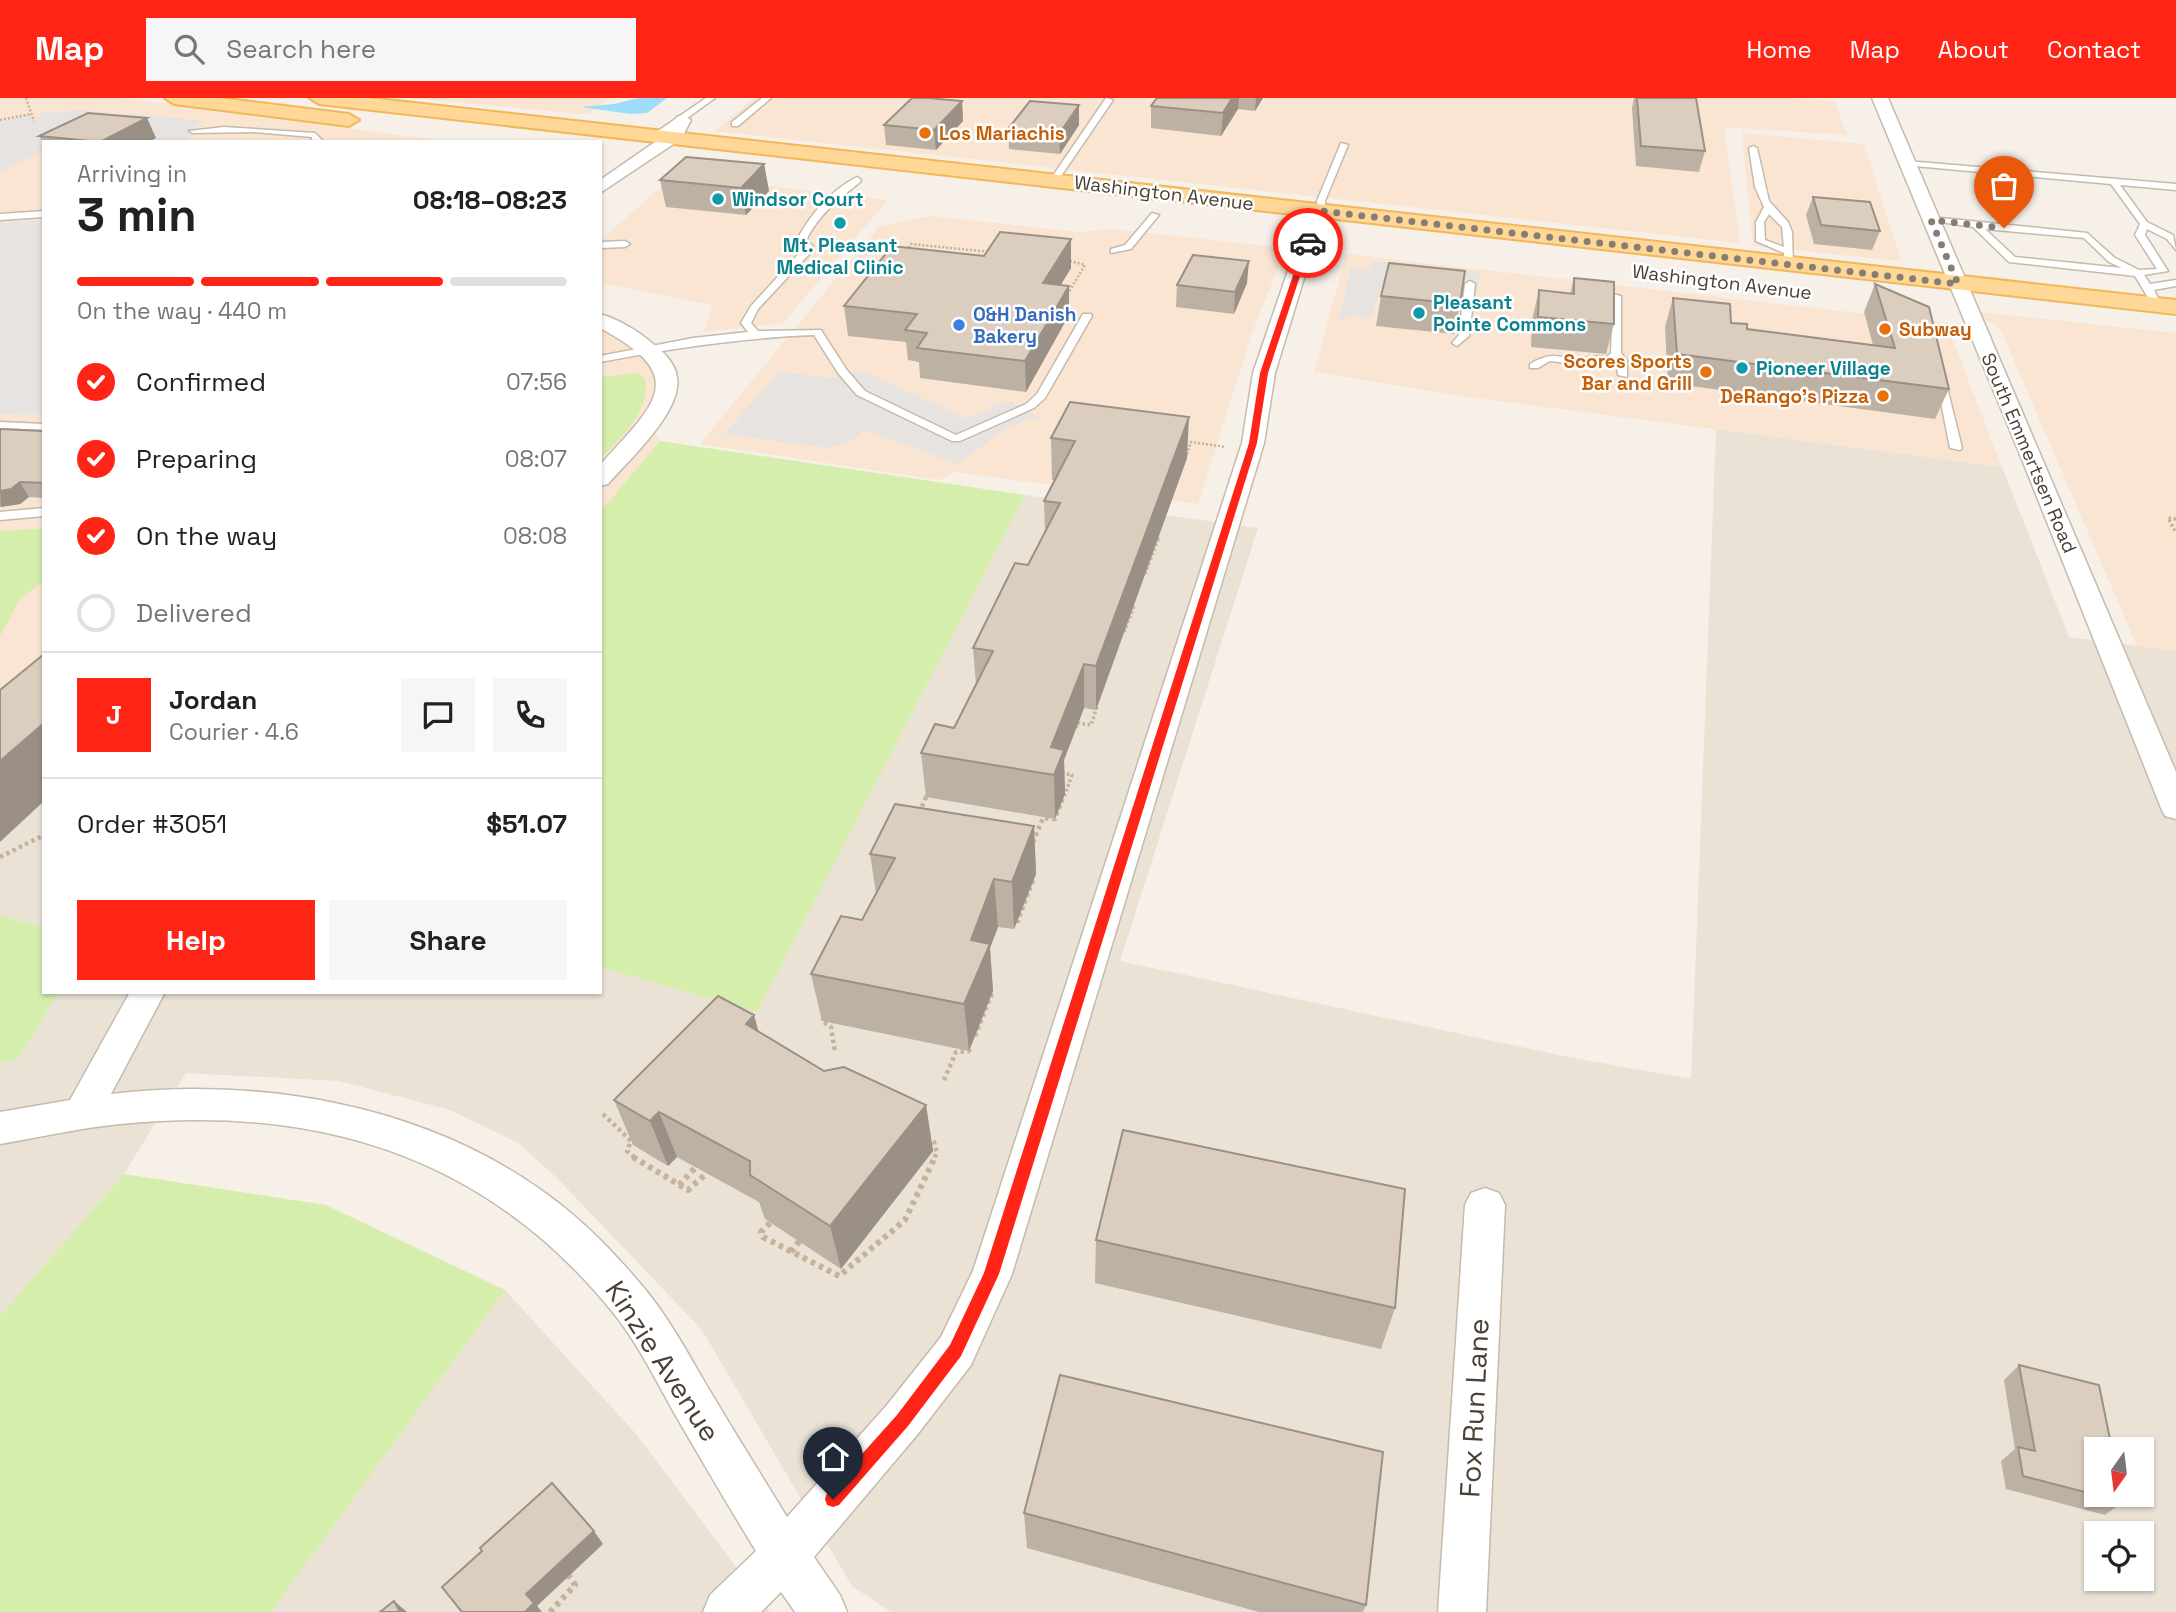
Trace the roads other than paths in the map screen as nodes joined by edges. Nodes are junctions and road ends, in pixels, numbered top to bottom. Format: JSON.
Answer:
{"nodes":[{"id":1,"x":174,"y":98,"type":"edge"},
{"id":2,"x":319,"y":98,"type":"edge"},
{"id":3,"x":710,"y":98,"type":"edge"},
{"id":4,"x":767,"y":98,"type":"edge"},
{"id":5,"x":1880,"y":98,"type":"edge"},
{"id":6,"x":360,"y":100,"type":"edge"},
{"id":7,"x":1109,"y":100,"type":"dead end"},
{"id":8,"x":265,"y":110,"type":"junction"},
{"id":9,"x":735,"y":124,"type":"dead end"},
{"id":10,"x":233,"y":127,"type":"junction"},
{"id":11,"x":193,"y":131,"type":"dead end"},
{"id":12,"x":318,"y":140,"type":"edge"},
{"id":13,"x":652,"y":143,"type":"junction"},
{"id":14,"x":1344,"y":145,"type":"dead end"},
{"id":15,"x":1754,"y":148,"type":"dead end"},
{"id":16,"x":1907,"y":163,"type":"junction"},
{"id":17,"x":602,"y":170,"type":"edge"},
{"id":18,"x":884,"y":172,"type":"junction"},
{"id":19,"x":857,"y":180,"type":"junction"},
{"id":20,"x":1054,"y":180,"type":"junction"},
{"id":21,"x":2113,"y":181,"type":"junction"},
{"id":22,"x":602,"y":186,"type":"edge"},
{"id":23,"x":2176,"y":187,"type":"edge"},
{"id":24,"x":1768,"y":208,"type":"junction"},
{"id":25,"x":1128,"y":212,"type":"dead end"},
{"id":26,"x":42,"y":214,"type":"edge"},
{"id":27,"x":1155,"y":215,"type":"junction"},
{"id":28,"x":0,"y":217,"type":"edge"},
{"id":29,"x":1181,"y":218,"type":"dead end"},
{"id":30,"x":1931,"y":220,"type":"junction"},
{"id":31,"x":2144,"y":224,"type":"junction"},
{"id":32,"x":1976,"y":225,"type":"junction"},
{"id":33,"x":1314,"y":228,"type":"junction"},
{"id":34,"x":625,"y":244,"type":"dead end"},
{"id":35,"x":602,"y":245,"type":"edge"},
{"id":36,"x":2176,"y":247,"type":"edge"},
{"id":37,"x":1114,"y":251,"type":"dead end"},
{"id":38,"x":1788,"y":258,"type":"junction"},
{"id":39,"x":1638,"y":269,"type":"dead end"},
{"id":40,"x":2163,"y":271,"type":"junction"},
{"id":41,"x":2176,"y":271,"type":"edge"},
{"id":42,"x":2137,"y":273,"type":"junction"},
{"id":43,"x":2176,"y":283,"type":"edge"},
{"id":44,"x":1470,"y":284,"type":"dead end"},
{"id":45,"x":1958,"y":284,"type":"junction"},
{"id":46,"x":1616,"y":296,"type":"edge"},
{"id":47,"x":2163,"y":303,"type":"edge"},
{"id":48,"x":1943,"y":308,"type":"dead end"},
{"id":49,"x":1970,"y":311,"type":"junction"},
{"id":50,"x":1997,"y":314,"type":"dead end"},
{"id":51,"x":1087,"y":316,"type":"dead end"},
{"id":52,"x":602,"y":321,"type":"edge"},
{"id":53,"x":754,"y":334,"type":"junction"},
{"id":54,"x":1457,"y":343,"type":"dead end"},
{"id":55,"x":652,"y":350,"type":"junction"},
{"id":56,"x":1616,"y":353,"type":"junction"},
{"id":57,"x":602,"y":359,"type":"edge"},
{"id":58,"x":1534,"y":366,"type":"dead end"},
{"id":59,"x":1938,"y":372,"type":"edge"},
{"id":60,"x":1623,"y":375,"type":"dead end"},
{"id":61,"x":0,"y":425,"type":"edge"},
{"id":62,"x":42,"y":427,"type":"edge"},
{"id":63,"x":1956,"y":447,"type":"dead end"},
{"id":64,"x":602,"y":477,"type":"edge"},
{"id":65,"x":42,"y":512,"type":"edge"},
{"id":66,"x":0,"y":516,"type":"edge"},
{"id":67,"x":2176,"y":808,"type":"edge"},
{"id":68,"x":147,"y":994,"type":"edge"},
{"id":69,"x":81,"y":1114,"type":"junction"},
{"id":70,"x":0,"y":1128,"type":"edge"},
{"id":71,"x":1485,"y":1205,"type":"dead end"},
{"id":72,"x":784,"y":1556,"type":"junction"},
{"id":73,"x":727,"y":1612,"type":"edge"},
{"id":74,"x":823,"y":1612,"type":"edge"},
{"id":75,"x":1462,"y":1612,"type":"edge"}],
"edges":[{"from":1,"to":8,"type":"main road"},
{"from":2,"to":6,"type":"main road","name":"Washington Avenue"},
{"from":3,"to":13,"type":"lane"},
{"from":4,"to":9,"type":"lane"},
{"from":5,"to":16,"type":"street","name":"South Emmertsen Road"},
{"from":6,"to":13,"type":"main road","name":"Washington Avenue"},
{"from":7,"to":20,"type":"lane"},
{"from":8,"to":10,"type":"lane"},
{"from":8,"to":13,"type":"main road"},
{"from":10,"to":11,"type":"lane"},
{"from":10,"to":12,"type":"lane"},
{"from":13,"to":17,"type":"street"},
{"from":13,"to":18,"type":"main road"},
{"from":13,"to":19,"type":"main road","name":"Washington Avenue"},
{"from":13,"to":22,"type":"street"},
{"from":14,"to":33,"type":"lane"},
{"from":15,"to":24,"type":"lane"},
{"from":16,"to":21,"type":"lane"},
{"from":16,"to":30,"type":"street","name":"South Emmertsen Road"},
{"from":18,"to":19,"type":"main road","name":"Washington Avenue"},
{"from":18,"to":20,"type":"main road","name":"Washington Avenue"},
{"from":19,"to":53,"type":"lane"},
{"from":20,"to":33,"type":"main road","name":"Washington Avenue"},
{"from":21,"to":23,"type":"lane"},
{"from":21,"to":31,"type":"lane"},
{"from":24,"to":38,"type":"lane"},
{"from":24,"to":38,"type":"lane"},
{"from":25,"to":27,"type":"main road","name":"Washington Avenue"},
{"from":26,"to":28,"type":"lane"},
{"from":27,"to":29,"type":"main road","name":"Washington Avenue"},
{"from":27,"to":37,"type":"lane"},
{"from":30,"to":32,"type":"lane"},
{"from":30,"to":45,"type":"street","name":"South Emmertsen Road"},
{"from":31,"to":36,"type":"lane"},
{"from":31,"to":40,"type":"lane"},
{"from":32,"to":42,"type":"lane"},
{"from":32,"to":42,"type":"lane"},
{"from":33,"to":38,"type":"main road","name":"Washington Avenue"},
{"from":33,"to":72,"type":"street"},
{"from":34,"to":35,"type":"lane"},
{"from":38,"to":45,"type":"main road","name":"Washington Avenue"},
{"from":39,"to":45,"type":"main road"},
{"from":40,"to":41,"type":"lane"},
{"from":40,"to":42,"type":"lane"},
{"from":42,"to":47,"type":"lane"},
{"from":43,"to":47,"type":"lane"},
{"from":44,"to":54,"type":"lane"},
{"from":45,"to":47,"type":"main road","name":"Washington Avenue"},
{"from":45,"to":49,"type":"street","name":"South Emmertsen Road"},
{"from":46,"to":56,"type":"lane"},
{"from":47,"to":49,"type":"main road"},
{"from":48,"to":49,"type":"main road"},
{"from":49,"to":50,"type":"main road"},
{"from":49,"to":67,"type":"street","name":"South Emmertsen Road"},
{"from":51,"to":53,"type":"lane"},
{"from":52,"to":55,"type":"street"},
{"from":53,"to":55,"type":"lane"},
{"from":55,"to":57,"type":"lane"},
{"from":55,"to":64,"type":"street"},
{"from":56,"to":58,"type":"lane"},
{"from":56,"to":60,"type":"lane"},
{"from":59,"to":63,"type":"lane"},
{"from":61,"to":62,"type":"lane"},
{"from":65,"to":66,"type":"lane"},
{"from":68,"to":69,"type":"street"},
{"from":69,"to":70,"type":"street","name":"Kinzie Avenue"},
{"from":69,"to":72,"type":"street","name":"Kinzie Avenue"},
{"from":71,"to":75,"type":"street","name":"Fox Run Lane"},
{"from":72,"to":73,"type":"street"},
{"from":72,"to":74,"type":"street","name":"Kinzie Avenue"}]}
